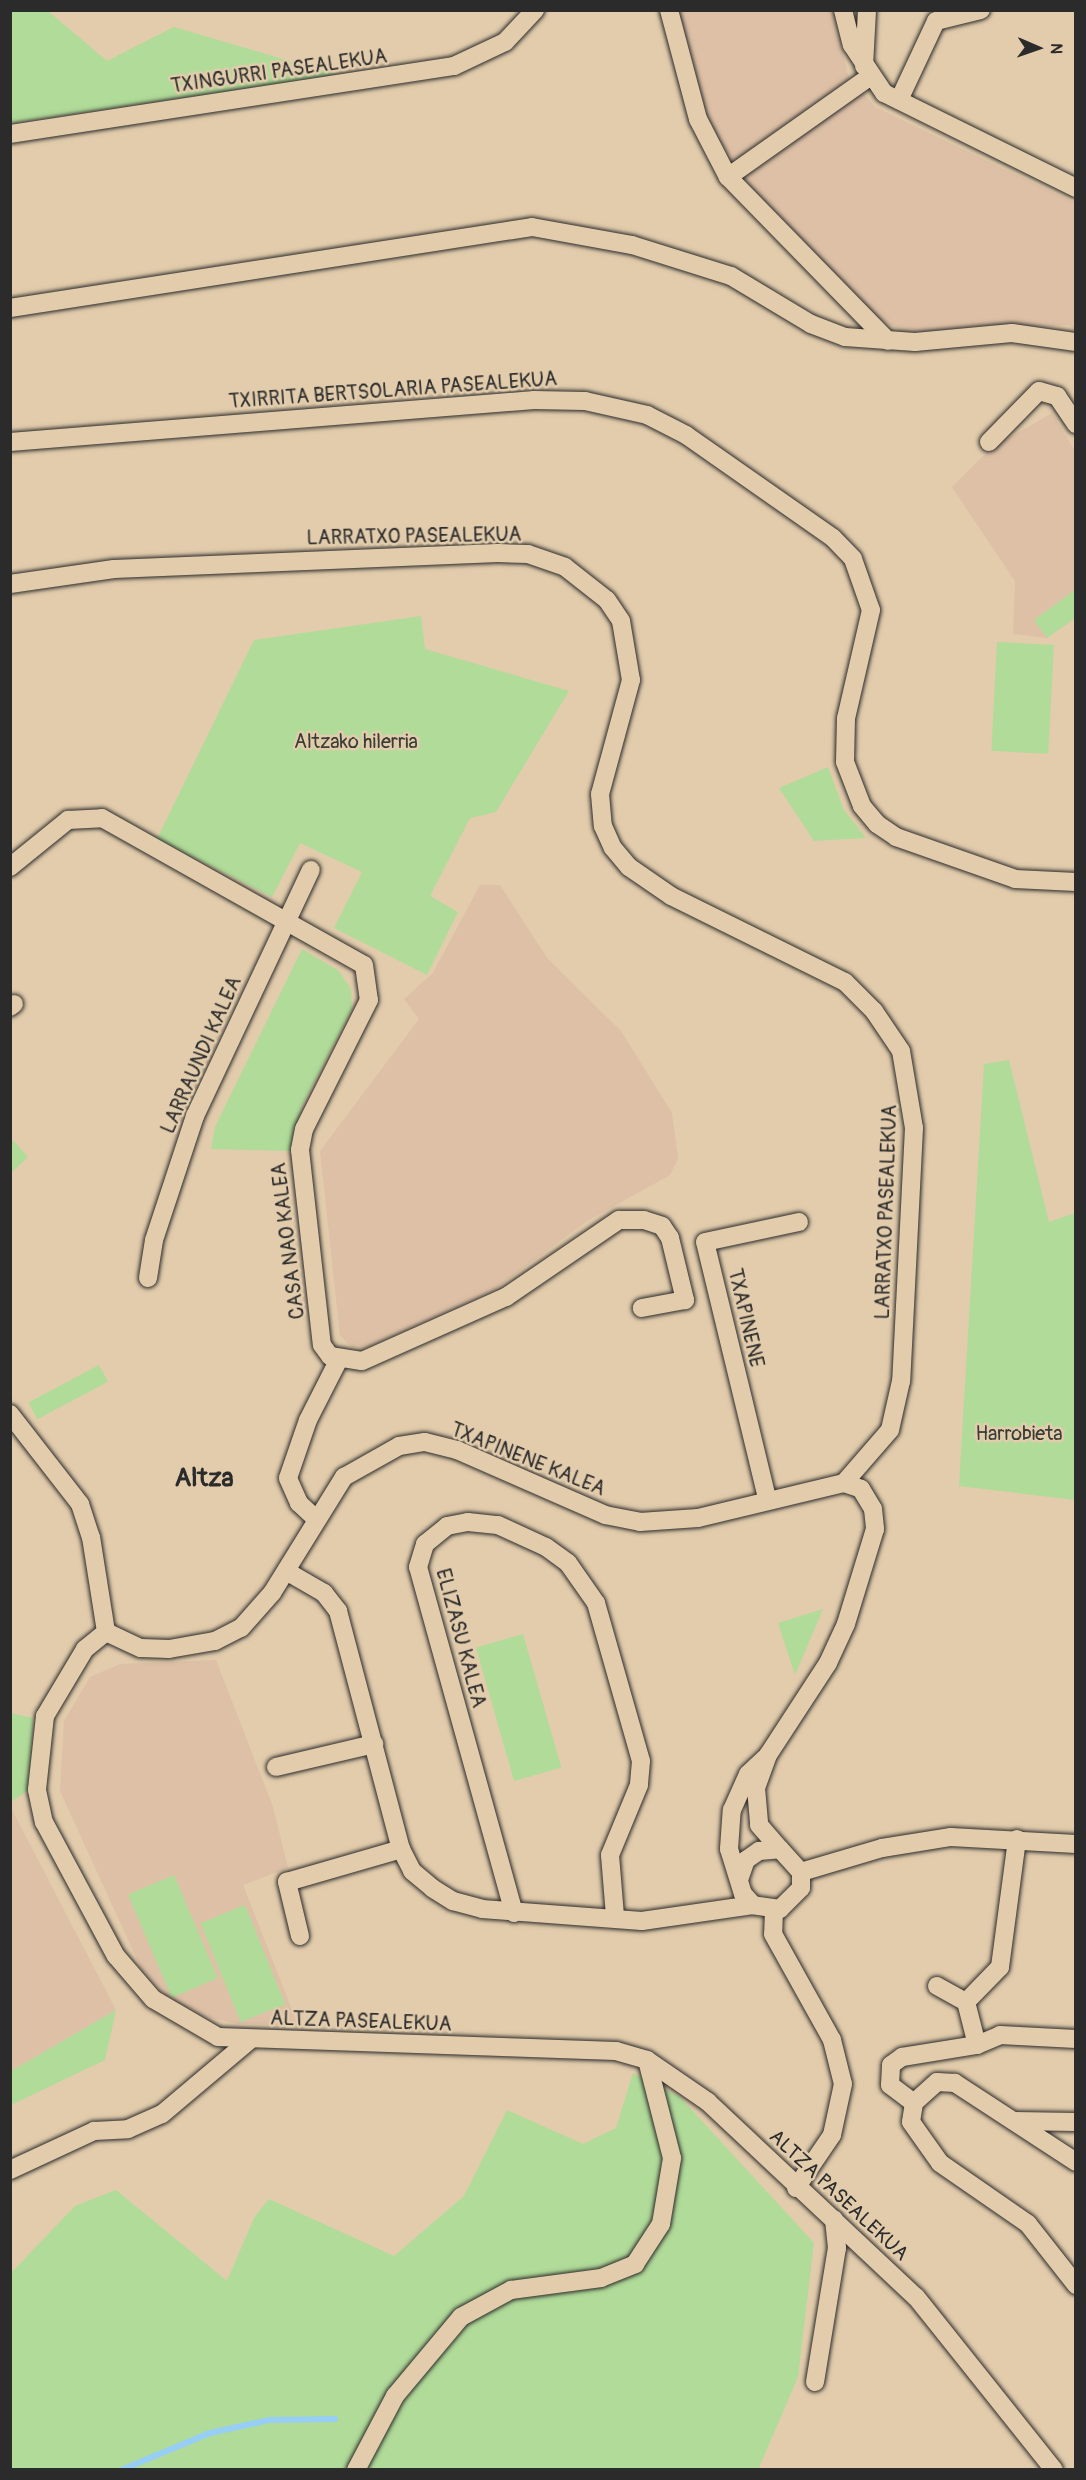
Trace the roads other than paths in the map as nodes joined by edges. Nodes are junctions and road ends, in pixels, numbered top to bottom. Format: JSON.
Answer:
{"nodes":[{"id":1,"x":535,"y":10,"type":"edge"},
{"id":2,"x":669,"y":10,"type":"edge"},
{"id":3,"x":843,"y":10,"type":"edge"},
{"id":4,"x":981,"y":10,"type":"edge"},
{"id":5,"x":867,"y":12,"type":"edge"},
{"id":6,"x":866,"y":72,"type":"junction"},
{"id":7,"x":898,"y":100,"type":"junction"},
{"id":8,"x":10,"y":134,"type":"edge"},
{"id":9,"x":728,"y":177,"type":"junction"},
{"id":10,"x":1076,"y":188,"type":"edge"},
{"id":11,"x":10,"y":308,"type":"edge"},
{"id":12,"x":888,"y":341,"type":"junction"},
{"id":13,"x":1076,"y":342,"type":"edge"},
{"id":14,"x":1076,"y":424,"type":"edge"},
{"id":15,"x":10,"y":442,"type":"edge"},
{"id":16,"x":989,"y":442,"type":"dead end"},
{"id":17,"x":10,"y":584,"type":"edge"},
{"id":18,"x":10,"y":867,"type":"edge"},
{"id":19,"x":311,"y":870,"type":"dead end"},
{"id":20,"x":1076,"y":882,"type":"edge"},
{"id":21,"x":285,"y":922,"type":"junction"},
{"id":22,"x":799,"y":1222,"type":"dead end"},
{"id":23,"x":148,"y":1278,"type":"dead end"},
{"id":24,"x":642,"y":1308,"type":"dead end"},
{"id":25,"x":338,"y":1361,"type":"junction"},
{"id":26,"x":16,"y":1420,"type":"edge"},
{"id":27,"x":844,"y":1483,"type":"junction"},
{"id":28,"x":767,"y":1498,"type":"junction"},
{"id":29,"x":315,"y":1518,"type":"junction"},
{"id":30,"x":286,"y":1571,"type":"junction"},
{"id":31,"x":106,"y":1632,"type":"junction"},
{"id":32,"x":374,"y":1744,"type":"junction"},
{"id":33,"x":768,"y":1755,"type":"junction"},
{"id":34,"x":276,"y":1767,"type":"dead end"},
{"id":35,"x":1017,"y":1839,"type":"junction"},
{"id":36,"x":1076,"y":1844,"type":"edge"},
{"id":37,"x":401,"y":1849,"type":"junction"},
{"id":38,"x":780,"y":1849,"type":"junction"},
{"id":39,"x":801,"y":1872,"type":"junction"},
{"id":40,"x":740,"y":1877,"type":"junction"},
{"id":41,"x":753,"y":1905,"type":"junction"},
{"id":42,"x":774,"y":1910,"type":"junction"},
{"id":43,"x":514,"y":1913,"type":"junction"},
{"id":44,"x":615,"y":1916,"type":"junction"},
{"id":45,"x":300,"y":1936,"type":"dead end"},
{"id":46,"x":938,"y":1986,"type":"dead end"},
{"id":47,"x":966,"y":2001,"type":"junction"},
{"id":48,"x":1076,"y":2039,"type":"edge"},
{"id":49,"x":250,"y":2040,"type":"junction"},
{"id":50,"x":977,"y":2045,"type":"junction"},
{"id":51,"x":647,"y":2060,"type":"junction"},
{"id":52,"x":918,"y":2098,"type":"junction"},
{"id":53,"x":1014,"y":2121,"type":"junction"},
{"id":54,"x":1076,"y":2122,"type":"edge"},
{"id":55,"x":1076,"y":2162,"type":"edge"},
{"id":56,"x":10,"y":2170,"type":"edge"},
{"id":57,"x":796,"y":2188,"type":"junction"},
{"id":58,"x":834,"y":2220,"type":"junction"},
{"id":59,"x":1076,"y":2285,"type":"edge"},
{"id":60,"x":815,"y":2382,"type":"dead end"},
{"id":61,"x":356,"y":2469,"type":"edge"},
{"id":62,"x":1054,"y":2469,"type":"edge"}],
"edges":[{"from":1,"to":8,"type":"street","name":"TXINGURRI PASEALEKUA"},
{"from":2,"to":9,"type":"street"},
{"from":3,"to":6,"type":"street"},
{"from":4,"to":7,"type":"street"},
{"from":5,"to":6,"type":"street"},
{"from":6,"to":7,"type":"street"},
{"from":6,"to":9,"type":"street"},
{"from":7,"to":10,"type":"street"},
{"from":9,"to":12,"type":"street"},
{"from":11,"to":12,"type":"street"},
{"from":12,"to":13,"type":"street"},
{"from":14,"to":16,"type":"street"},
{"from":15,"to":20,"type":"street","name":"TXIRRITA BERTSOLARIA PASEALEKUA"},
{"from":17,"to":27,"type":"street","name":"LARRATXO PASEALEKUA"},
{"from":18,"to":21,"type":"street"},
{"from":19,"to":21,"type":"street","name":"LARRAUNDI KALEA"},
{"from":21,"to":23,"type":"street","name":"LARRAUNDI KALEA"},
{"from":21,"to":25,"type":"street","name":"CASA NAO KALEA"},
{"from":22,"to":28,"type":"street","name":"TXAPINENE"},
{"from":24,"to":25,"type":"street"},
{"from":25,"to":29,"type":"street"},
{"from":26,"to":31,"type":"street"},
{"from":27,"to":28,"type":"street","name":"TXAPINENE KALEA"},
{"from":27,"to":33,"type":"street"},
{"from":28,"to":29,"type":"street","name":"TXAPINENE KALEA"},
{"from":29,"to":30,"type":"street","name":"TXAPINENE KALEA"},
{"from":30,"to":31,"type":"street","name":"TXAPINENE KALEA"},
{"from":30,"to":32,"type":"street"},
{"from":31,"to":49,"type":"street","name":"ALTZA PASEALEKUA"},
{"from":32,"to":34,"type":"street"},
{"from":32,"to":37,"type":"street"},
{"from":33,"to":38,"type":"street"},
{"from":33,"to":40,"type":"street"},
{"from":35,"to":36,"type":"street"},
{"from":35,"to":39,"type":"street"},
{"from":35,"to":47,"type":"street"},
{"from":37,"to":43,"type":"street"},
{"from":37,"to":45,"type":"street"},
{"from":38,"to":39,"type":"street"},
{"from":38,"to":40,"type":"street"},
{"from":39,"to":42,"type":"street"},
{"from":40,"to":41,"type":"street"},
{"from":41,"to":42,"type":"street"},
{"from":41,"to":44,"type":"street"},
{"from":42,"to":57,"type":"street"},
{"from":43,"to":44,"type":"street"},
{"from":43,"to":44,"type":"street","name":"ELIZASU KALEA"},
{"from":46,"to":47,"type":"street"},
{"from":47,"to":50,"type":"street"},
{"from":48,"to":50,"type":"street"},
{"from":49,"to":51,"type":"street","name":"ALTZA PASEALEKUA"},
{"from":49,"to":56,"type":"street"},
{"from":50,"to":52,"type":"street"},
{"from":51,"to":57,"type":"street","name":"ALTZA PASEALEKUA"},
{"from":51,"to":61,"type":"street"},
{"from":52,"to":53,"type":"street"},
{"from":52,"to":59,"type":"street"},
{"from":53,"to":54,"type":"street"},
{"from":53,"to":55,"type":"street"},
{"from":57,"to":58,"type":"street","name":"ALTZA PASEALEKUA"},
{"from":58,"to":60,"type":"street"},
{"from":58,"to":62,"type":"street","name":"ALTZA PASEALEKUA"}]}
